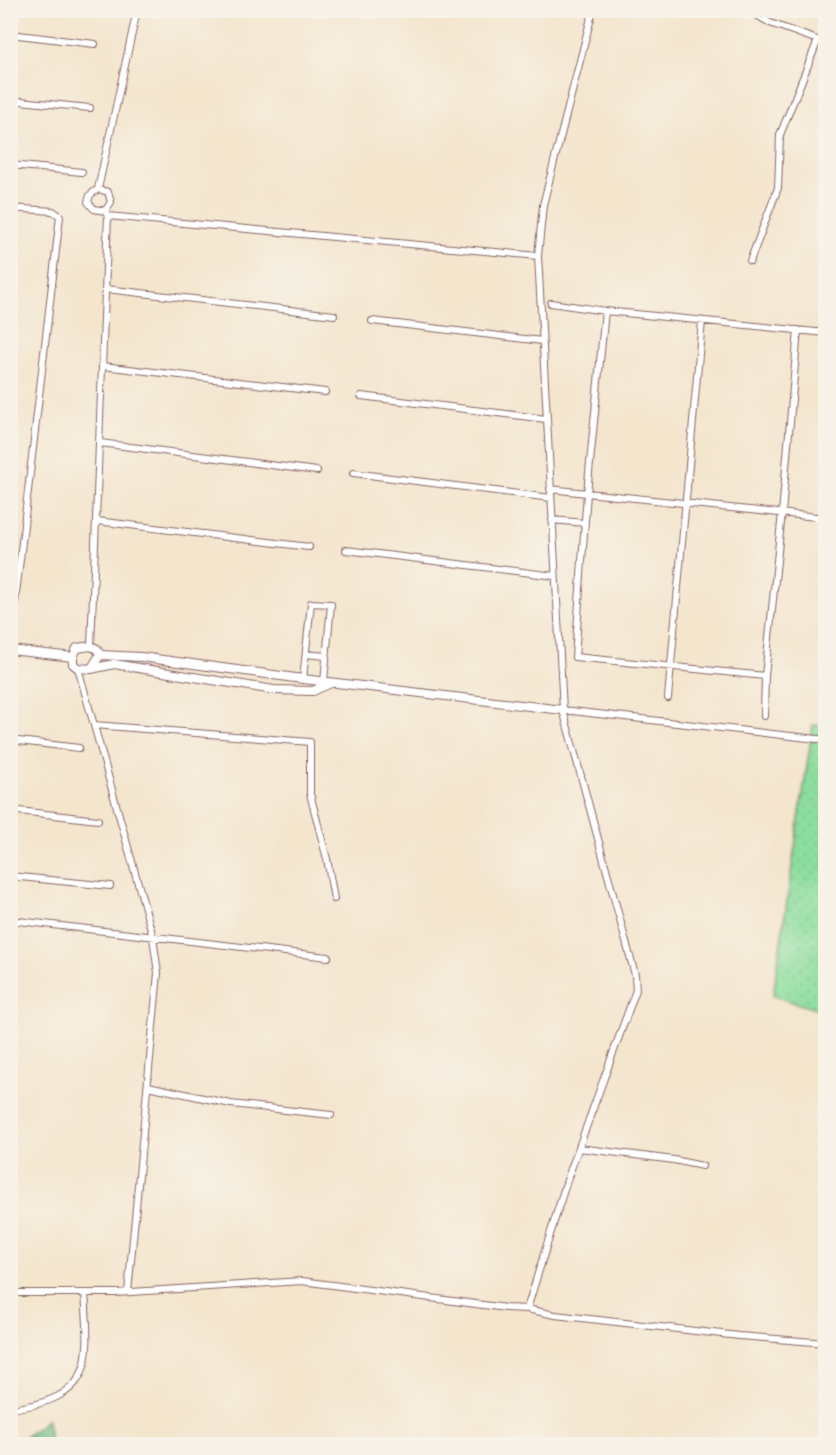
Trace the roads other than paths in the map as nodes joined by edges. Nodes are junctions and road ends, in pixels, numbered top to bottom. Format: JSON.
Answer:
{"nodes":[{"id":1,"x":137,"y":10,"type":"edge"},
{"id":2,"x":593,"y":10,"type":"edge"},
{"id":3,"x":748,"y":10,"type":"edge"},
{"id":4,"x":10,"y":34,"type":"edge"},
{"id":5,"x":818,"y":40,"type":"junction"},
{"id":6,"x":825,"y":43,"type":"edge"},
{"id":7,"x":94,"y":44,"type":"dead end"},
{"id":8,"x":10,"y":100,"type":"edge"},
{"id":9,"x":90,"y":108,"type":"dead end"},
{"id":10,"x":10,"y":165,"type":"edge"},
{"id":11,"x":82,"y":172,"type":"dead end"},
{"id":12,"x":98,"y":189,"type":"junction"},
{"id":13,"x":10,"y":208,"type":"edge"},
{"id":14,"x":107,"y":213,"type":"junction"},
{"id":15,"x":538,"y":256,"type":"junction"},
{"id":16,"x":750,"y":261,"type":"dead end"},
{"id":17,"x":106,"y":289,"type":"junction"},
{"id":18,"x":551,"y":303,"type":"dead end"},
{"id":19,"x":605,"y":311,"type":"junction"},
{"id":20,"x":334,"y":315,"type":"dead end"},
{"id":21,"x":372,"y":321,"type":"dead end"},
{"id":22,"x":702,"y":321,"type":"junction"},
{"id":23,"x":798,"y":330,"type":"junction"},
{"id":24,"x":825,"y":333,"type":"edge"},
{"id":25,"x":542,"y":341,"type":"junction"},
{"id":26,"x":103,"y":366,"type":"junction"},
{"id":27,"x":324,"y":392,"type":"dead end"},
{"id":28,"x":361,"y":396,"type":"dead end"},
{"id":29,"x":546,"y":419,"type":"junction"},
{"id":30,"x":100,"y":443,"type":"junction"},
{"id":31,"x":317,"y":471,"type":"dead end"},
{"id":32,"x":353,"y":473,"type":"dead end"},
{"id":33,"x":550,"y":489,"type":"junction"},
{"id":34,"x":587,"y":493,"type":"junction"},
{"id":35,"x":551,"y":498,"type":"junction"},
{"id":36,"x":686,"y":504,"type":"junction"},
{"id":37,"x":782,"y":513,"type":"junction"},
{"id":38,"x":825,"y":518,"type":"edge"},
{"id":39,"x":552,"y":520,"type":"junction"},
{"id":40,"x":97,"y":521,"type":"junction"},
{"id":41,"x":585,"y":523,"type":"junction"},
{"id":42,"x":309,"y":547,"type":"dead end"},
{"id":43,"x":346,"y":550,"type":"dead end"},
{"id":44,"x":555,"y":576,"type":"junction"},
{"id":45,"x":10,"y":629,"type":"edge"},
{"id":46,"x":91,"y":646,"type":"junction"},
{"id":47,"x":10,"y":650,"type":"edge"},
{"id":48,"x":306,"y":654,"type":"junction"},
{"id":49,"x":100,"y":655,"type":"junction"},
{"id":50,"x":326,"y":656,"type":"junction"},
{"id":51,"x":73,"y":657,"type":"junction"},
{"id":52,"x":671,"y":667,"type":"junction"},
{"id":53,"x":78,"y":668,"type":"junction"},
{"id":54,"x":91,"y":669,"type":"junction"},
{"id":55,"x":765,"y":676,"type":"junction"},
{"id":56,"x":303,"y":679,"type":"junction"},
{"id":57,"x":328,"y":682,"type":"junction"},
{"id":58,"x":668,"y":698,"type":"dead end"},
{"id":59,"x":563,"y":710,"type":"junction"},
{"id":60,"x":764,"y":716,"type":"dead end"},
{"id":61,"x":94,"y":725,"type":"junction"},
{"id":62,"x":10,"y":740,"type":"edge"},
{"id":63,"x":825,"y":740,"type":"edge"},
{"id":64,"x":79,"y":748,"type":"dead end"},
{"id":65,"x":10,"y":810,"type":"edge"},
{"id":66,"x":98,"y":820,"type":"dead end"},
{"id":67,"x":10,"y":876,"type":"edge"},
{"id":68,"x":110,"y":886,"type":"dead end"},
{"id":69,"x":334,"y":900,"type":"dead end"},
{"id":70,"x":10,"y":920,"type":"edge"},
{"id":71,"x":153,"y":937,"type":"junction"},
{"id":72,"x":328,"y":957,"type":"dead end"},
{"id":73,"x":148,"y":1086,"type":"junction"},
{"id":74,"x":331,"y":1115,"type":"dead end"},
{"id":75,"x":579,"y":1148,"type":"junction"},
{"id":76,"x":702,"y":1166,"type":"dead end"},
{"id":77,"x":128,"y":1292,"type":"junction"},
{"id":78,"x":10,"y":1293,"type":"edge"},
{"id":79,"x":85,"y":1293,"type":"junction"},
{"id":80,"x":527,"y":1309,"type":"junction"},
{"id":81,"x":825,"y":1343,"type":"edge"},
{"id":82,"x":10,"y":1409,"type":"edge"}],
"edges":[{"from":1,"to":12,"type":"street"},
{"from":2,"to":15,"type":"street"},
{"from":3,"to":5,"type":"street"},
{"from":4,"to":7,"type":"street"},
{"from":5,"to":6,"type":"street"},
{"from":5,"to":16,"type":"street"},
{"from":8,"to":9,"type":"street"},
{"from":10,"to":11,"type":"street"},
{"from":12,"to":14,"type":"street"},
{"from":12,"to":14,"type":"street"},
{"from":13,"to":45,"type":"street"},
{"from":14,"to":15,"type":"street"},
{"from":14,"to":17,"type":"street"},
{"from":15,"to":25,"type":"street"},
{"from":17,"to":20,"type":"street"},
{"from":17,"to":26,"type":"street"},
{"from":18,"to":19,"type":"street"},
{"from":19,"to":22,"type":"street"},
{"from":19,"to":34,"type":"street"},
{"from":21,"to":25,"type":"street"},
{"from":22,"to":23,"type":"street"},
{"from":22,"to":36,"type":"street"},
{"from":23,"to":24,"type":"street"},
{"from":23,"to":37,"type":"street"},
{"from":25,"to":29,"type":"street"},
{"from":26,"to":27,"type":"street"},
{"from":26,"to":30,"type":"street"},
{"from":28,"to":29,"type":"street"},
{"from":29,"to":33,"type":"street"},
{"from":30,"to":31,"type":"street"},
{"from":30,"to":40,"type":"street"},
{"from":32,"to":35,"type":"street"},
{"from":33,"to":34,"type":"street"},
{"from":33,"to":35,"type":"street"},
{"from":34,"to":36,"type":"street"},
{"from":34,"to":41,"type":"street"},
{"from":35,"to":39,"type":"street"},
{"from":36,"to":37,"type":"street"},
{"from":36,"to":52,"type":"street"},
{"from":37,"to":38,"type":"street"},
{"from":37,"to":55,"type":"street"},
{"from":39,"to":41,"type":"street"},
{"from":39,"to":44,"type":"street"},
{"from":40,"to":42,"type":"street"},
{"from":40,"to":46,"type":"street"},
{"from":41,"to":52,"type":"street"},
{"from":43,"to":44,"type":"street"},
{"from":44,"to":59,"type":"street"},
{"from":46,"to":49,"type":"street"},
{"from":46,"to":51,"type":"street"},
{"from":47,"to":51,"type":"street"},
{"from":48,"to":50,"type":"street"},
{"from":48,"to":50,"type":"street"},
{"from":48,"to":56,"type":"street"},
{"from":49,"to":54,"type":"street"},
{"from":49,"to":56,"type":"street"},
{"from":50,"to":57,"type":"street"},
{"from":51,"to":53,"type":"street"},
{"from":52,"to":55,"type":"street"},
{"from":52,"to":58,"type":"street"},
{"from":53,"to":54,"type":"street"},
{"from":53,"to":61,"type":"street"},
{"from":54,"to":57,"type":"street"},
{"from":55,"to":60,"type":"street"},
{"from":56,"to":57,"type":"street"},
{"from":57,"to":59,"type":"street"},
{"from":59,"to":63,"type":"street"},
{"from":59,"to":75,"type":"street"},
{"from":61,"to":69,"type":"street"},
{"from":61,"to":71,"type":"street"},
{"from":62,"to":64,"type":"street"},
{"from":65,"to":66,"type":"street"},
{"from":67,"to":68,"type":"street"},
{"from":70,"to":71,"type":"street"},
{"from":71,"to":72,"type":"street"},
{"from":71,"to":73,"type":"street"},
{"from":73,"to":74,"type":"street"},
{"from":73,"to":77,"type":"street"},
{"from":75,"to":76,"type":"street"},
{"from":75,"to":80,"type":"street"},
{"from":77,"to":79,"type":"street"},
{"from":77,"to":80,"type":"street"},
{"from":78,"to":79,"type":"street"},
{"from":79,"to":82,"type":"street"},
{"from":80,"to":81,"type":"street"}]}
